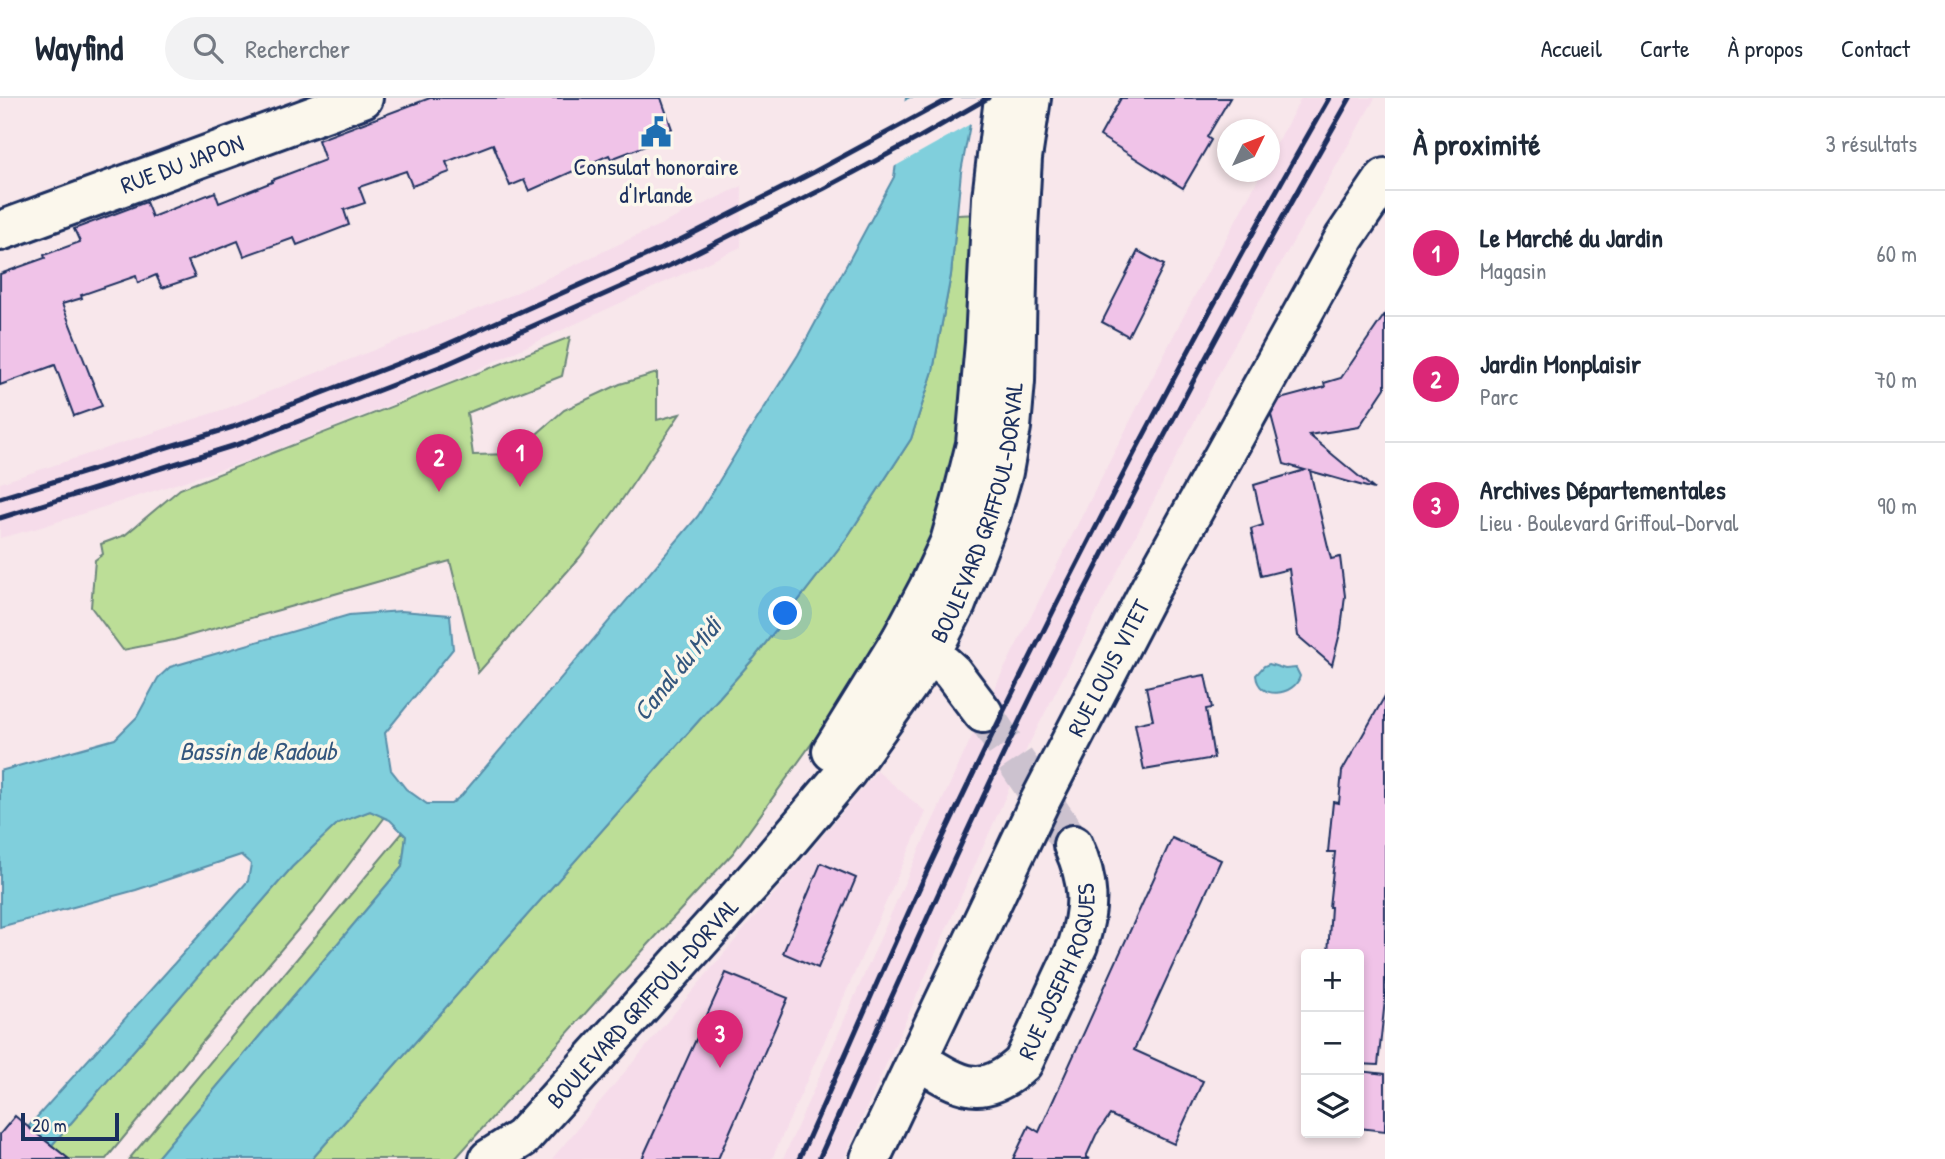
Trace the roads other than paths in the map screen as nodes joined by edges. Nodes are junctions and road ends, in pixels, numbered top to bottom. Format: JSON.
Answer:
{"nodes":[{"id":1,"x":363,"y":98,"type":"edge"},
{"id":2,"x":1004,"y":98,"type":"edge"},
{"id":3,"x":1031,"y":98,"type":"edge"},
{"id":4,"x":1382,"y":190,"type":"edge"},
{"id":5,"x":0,"y":231,"type":"edge"},
{"id":6,"x":916,"y":645,"type":"junction"},
{"id":7,"x":984,"y":713,"type":"tunnel mouth"},
{"id":8,"x":1073,"y":845,"type":"tunnel mouth"},
{"id":9,"x":918,"y":1060,"type":"junction"},
{"id":10,"x":489,"y":1159,"type":"edge"},
{"id":11,"x":870,"y":1159,"type":"edge"}],
"edges":[{"from":1,"to":5,"type":"street","name":"RUE DU JAPON"},
{"from":2,"to":6,"type":"street","name":"BOULEVARD GRIFFOUL-DORVAL"},
{"from":3,"to":6,"type":"street","name":"BOULEVARD GRIFFOUL-DORVAL"},
{"from":4,"to":9,"type":"street","name":"RUE LOUIS VITET"},
{"from":6,"to":7,"type":"street"},
{"from":6,"to":10,"type":"street","name":"BOULEVARD GRIFFOUL-DORVAL"},
{"from":8,"to":9,"type":"street","name":"RUE JOSEPH ROQUES"},
{"from":9,"to":11,"type":"street","name":"RUE LOUIS VITET"}]}
